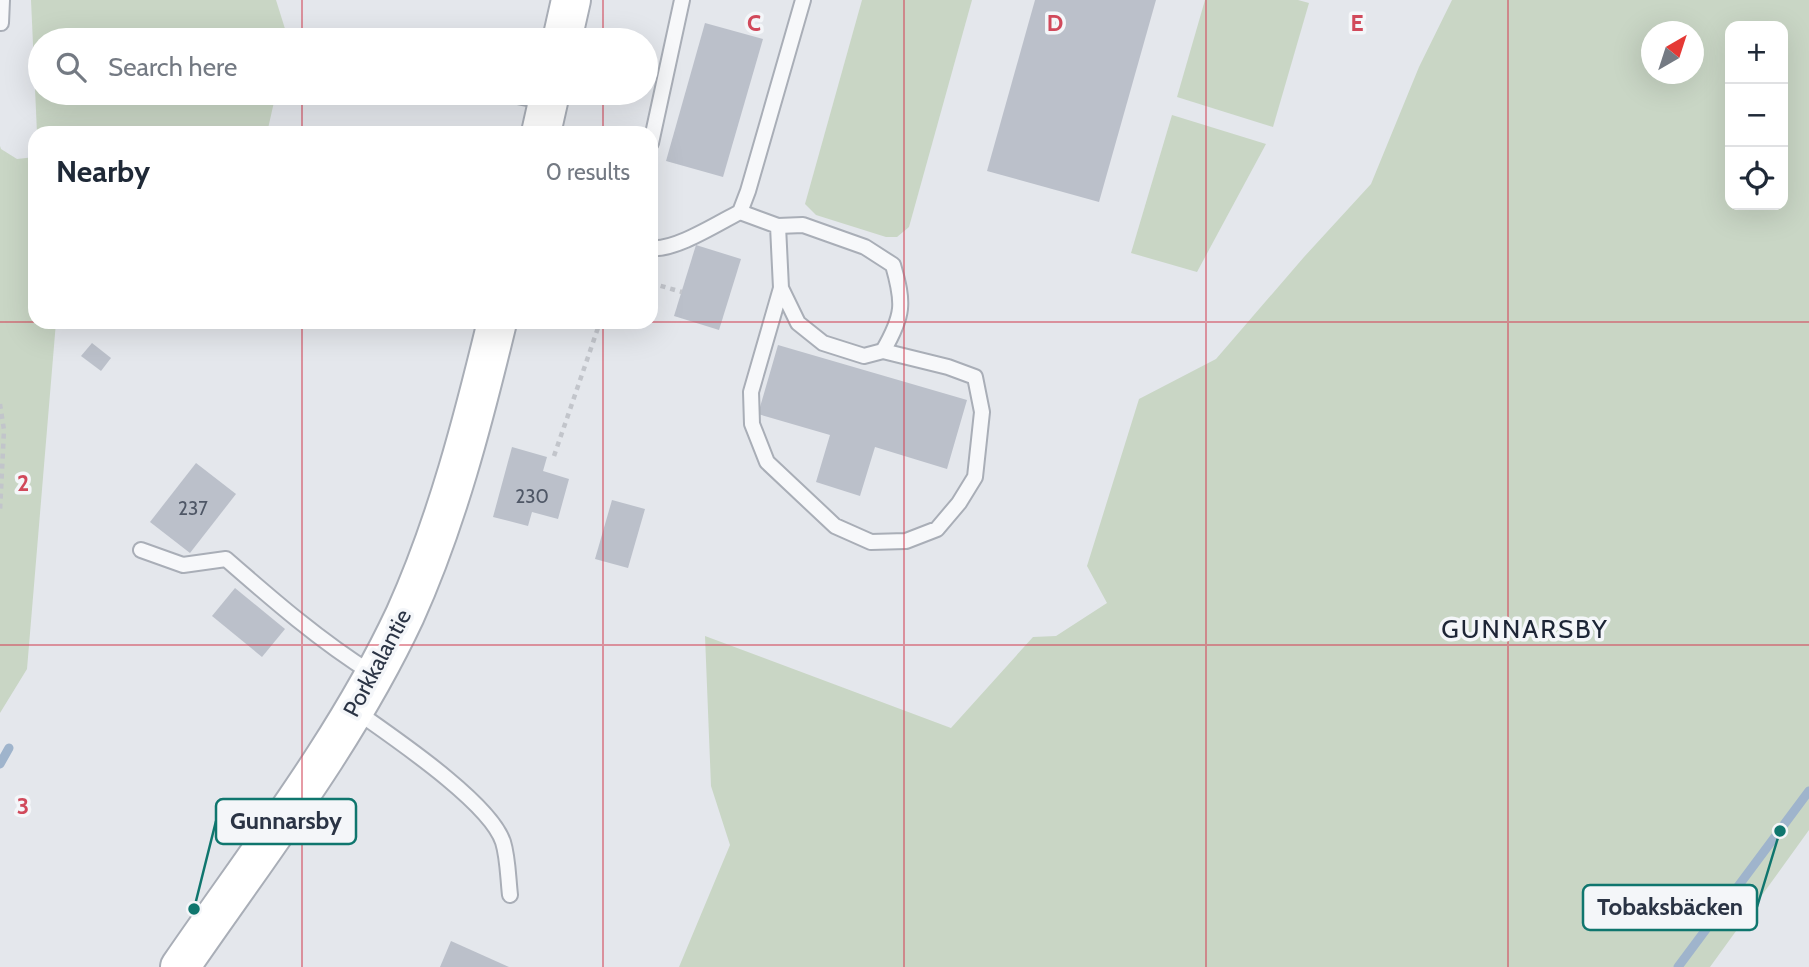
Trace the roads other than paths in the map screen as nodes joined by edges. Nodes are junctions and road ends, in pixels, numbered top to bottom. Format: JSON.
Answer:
{"nodes":[{"id":1,"x":2,"y":0,"type":"edge"},
{"id":2,"x":571,"y":0,"type":"edge"},
{"id":3,"x":682,"y":0,"type":"edge"},
{"id":4,"x":803,"y":0,"type":"edge"},
{"id":5,"x":1,"y":23,"type":"edge"},
{"id":6,"x":565,"y":28,"type":"edge"},
{"id":7,"x":655,"y":126,"type":"edge"},
{"id":8,"x":740,"y":212,"type":"junction"},
{"id":9,"x":778,"y":226,"type":"junction"},
{"id":10,"x":658,"y":249,"type":"edge"},
{"id":11,"x":781,"y":288,"type":"junction"},
{"id":12,"x":495,"y":329,"type":"edge"},
{"id":13,"x":883,"y":351,"type":"junction"},
{"id":14,"x":141,"y":550,"type":"dead end"},
{"id":15,"x":374,"y":674,"type":"junction"},
{"id":16,"x":355,"y":710,"type":"junction"},
{"id":17,"x":510,"y":895,"type":"dead end"},
{"id":18,"x":180,"y":967,"type":"edge"}],
"edges":[{"from":1,"to":5,"type":"lane"},
{"from":2,"to":6,"type":"street"},
{"from":3,"to":7,"type":"lane"},
{"from":4,"to":8,"type":"lane"},
{"from":8,"to":9,"type":"lane"},
{"from":8,"to":10,"type":"lane"},
{"from":9,"to":11,"type":"lane"},
{"from":9,"to":13,"type":"lane"},
{"from":11,"to":13,"type":"lane"},
{"from":11,"to":13,"type":"lane"},
{"from":12,"to":15,"type":"street","name":"Porkkalantie"},
{"from":14,"to":15,"type":"lane"},
{"from":15,"to":16,"type":"street","name":"Porkkalantie"},
{"from":16,"to":17,"type":"lane"},
{"from":16,"to":18,"type":"street","name":"Porkkalantie"}]}
